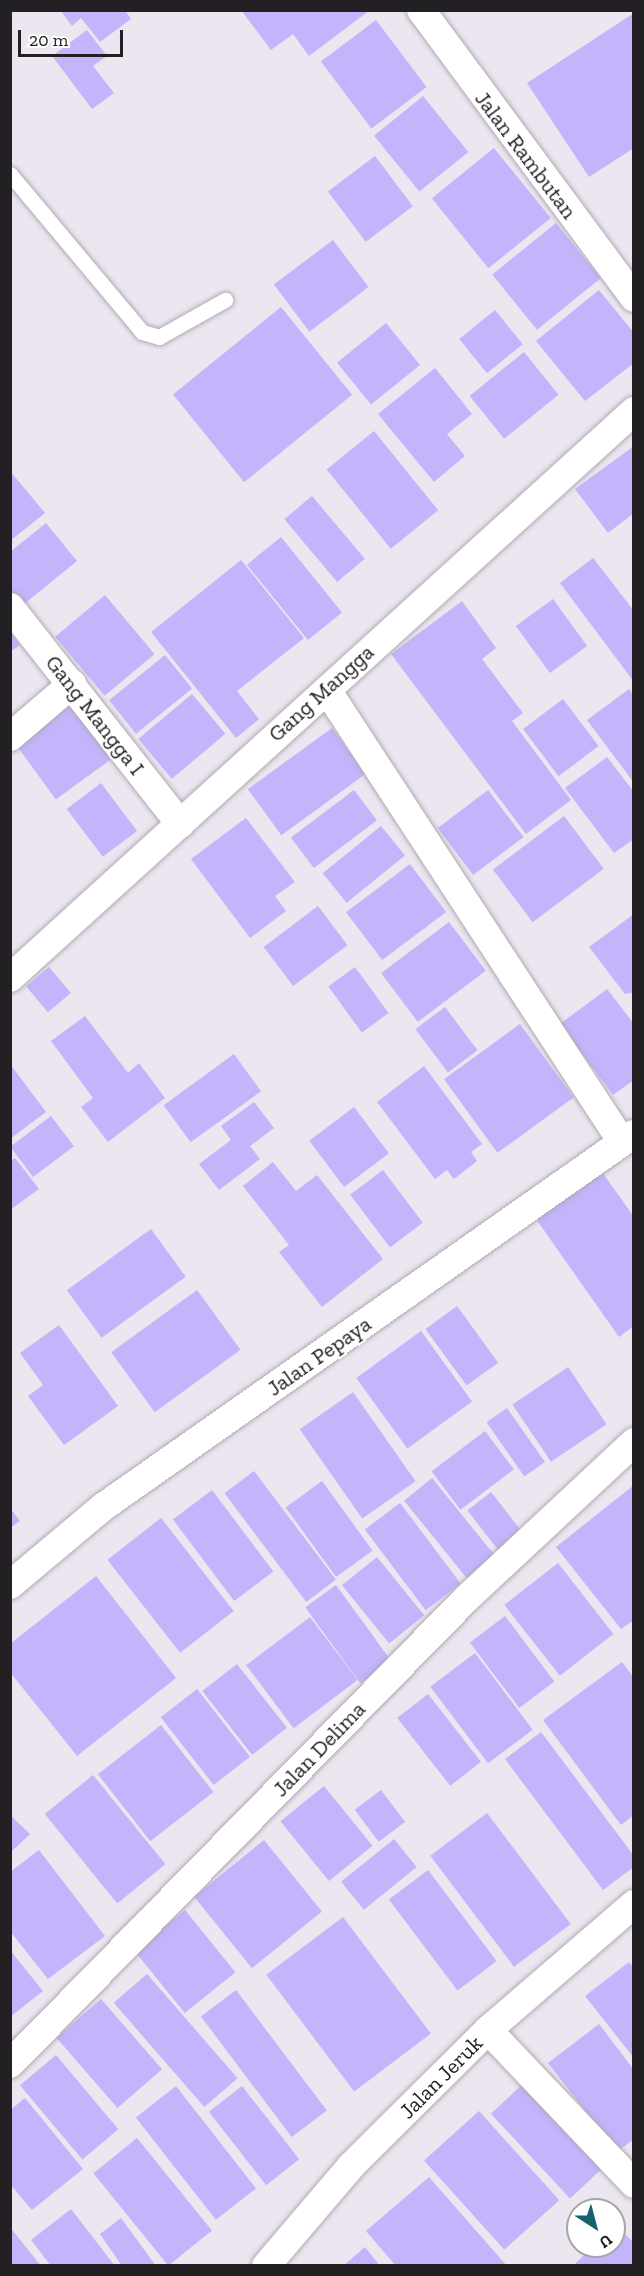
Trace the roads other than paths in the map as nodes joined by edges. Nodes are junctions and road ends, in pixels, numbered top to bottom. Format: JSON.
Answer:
{"nodes":[{"id":1,"x":421,"y":10,"type":"edge"},
{"id":2,"x":10,"y":174,"type":"edge"},
{"id":3,"x":633,"y":298,"type":"edge"},
{"id":4,"x":225,"y":300,"type":"dead end"},
{"id":5,"x":633,"y":411,"type":"edge"},
{"id":6,"x":10,"y":607,"type":"edge"},
{"id":7,"x":72,"y":684,"type":"junction"},
{"id":8,"x":327,"y":690,"type":"junction"},
{"id":9,"x":10,"y":736,"type":"edge"},
{"id":10,"x":180,"y":824,"type":"junction"},
{"id":11,"x":10,"y":978,"type":"edge"},
{"id":12,"x":628,"y":1138,"type":"edge"},
{"id":13,"x":633,"y":1442,"type":"edge"},
{"id":14,"x":10,"y":1585,"type":"edge"},
{"id":15,"x":633,"y":1904,"type":"edge"},
{"id":16,"x":488,"y":2030,"type":"junction"},
{"id":17,"x":10,"y":2064,"type":"edge"},
{"id":18,"x":633,"y":2184,"type":"edge"},
{"id":19,"x":266,"y":2265,"type":"edge"}],
"edges":[{"from":1,"to":3,"type":"street","name":"Jalan Rambutan"},
{"from":2,"to":4,"type":"lane"},
{"from":5,"to":8,"type":"street","name":"Gang Mangga"},
{"from":6,"to":7,"type":"street","name":"Gang Mangga I"},
{"from":7,"to":9,"type":"street"},
{"from":7,"to":10,"type":"street","name":"Gang Mangga I"},
{"from":8,"to":10,"type":"street","name":"Gang Mangga"},
{"from":8,"to":12,"type":"street"},
{"from":10,"to":11,"type":"street","name":"Gang Mangga"},
{"from":12,"to":14,"type":"street","name":"Jalan Pepaya"},
{"from":13,"to":17,"type":"street","name":"Jalan Delima"},
{"from":15,"to":16,"type":"street","name":"Jalan Jeruk"},
{"from":16,"to":18,"type":"street"},
{"from":16,"to":19,"type":"street","name":"Jalan Jeruk"}]}
